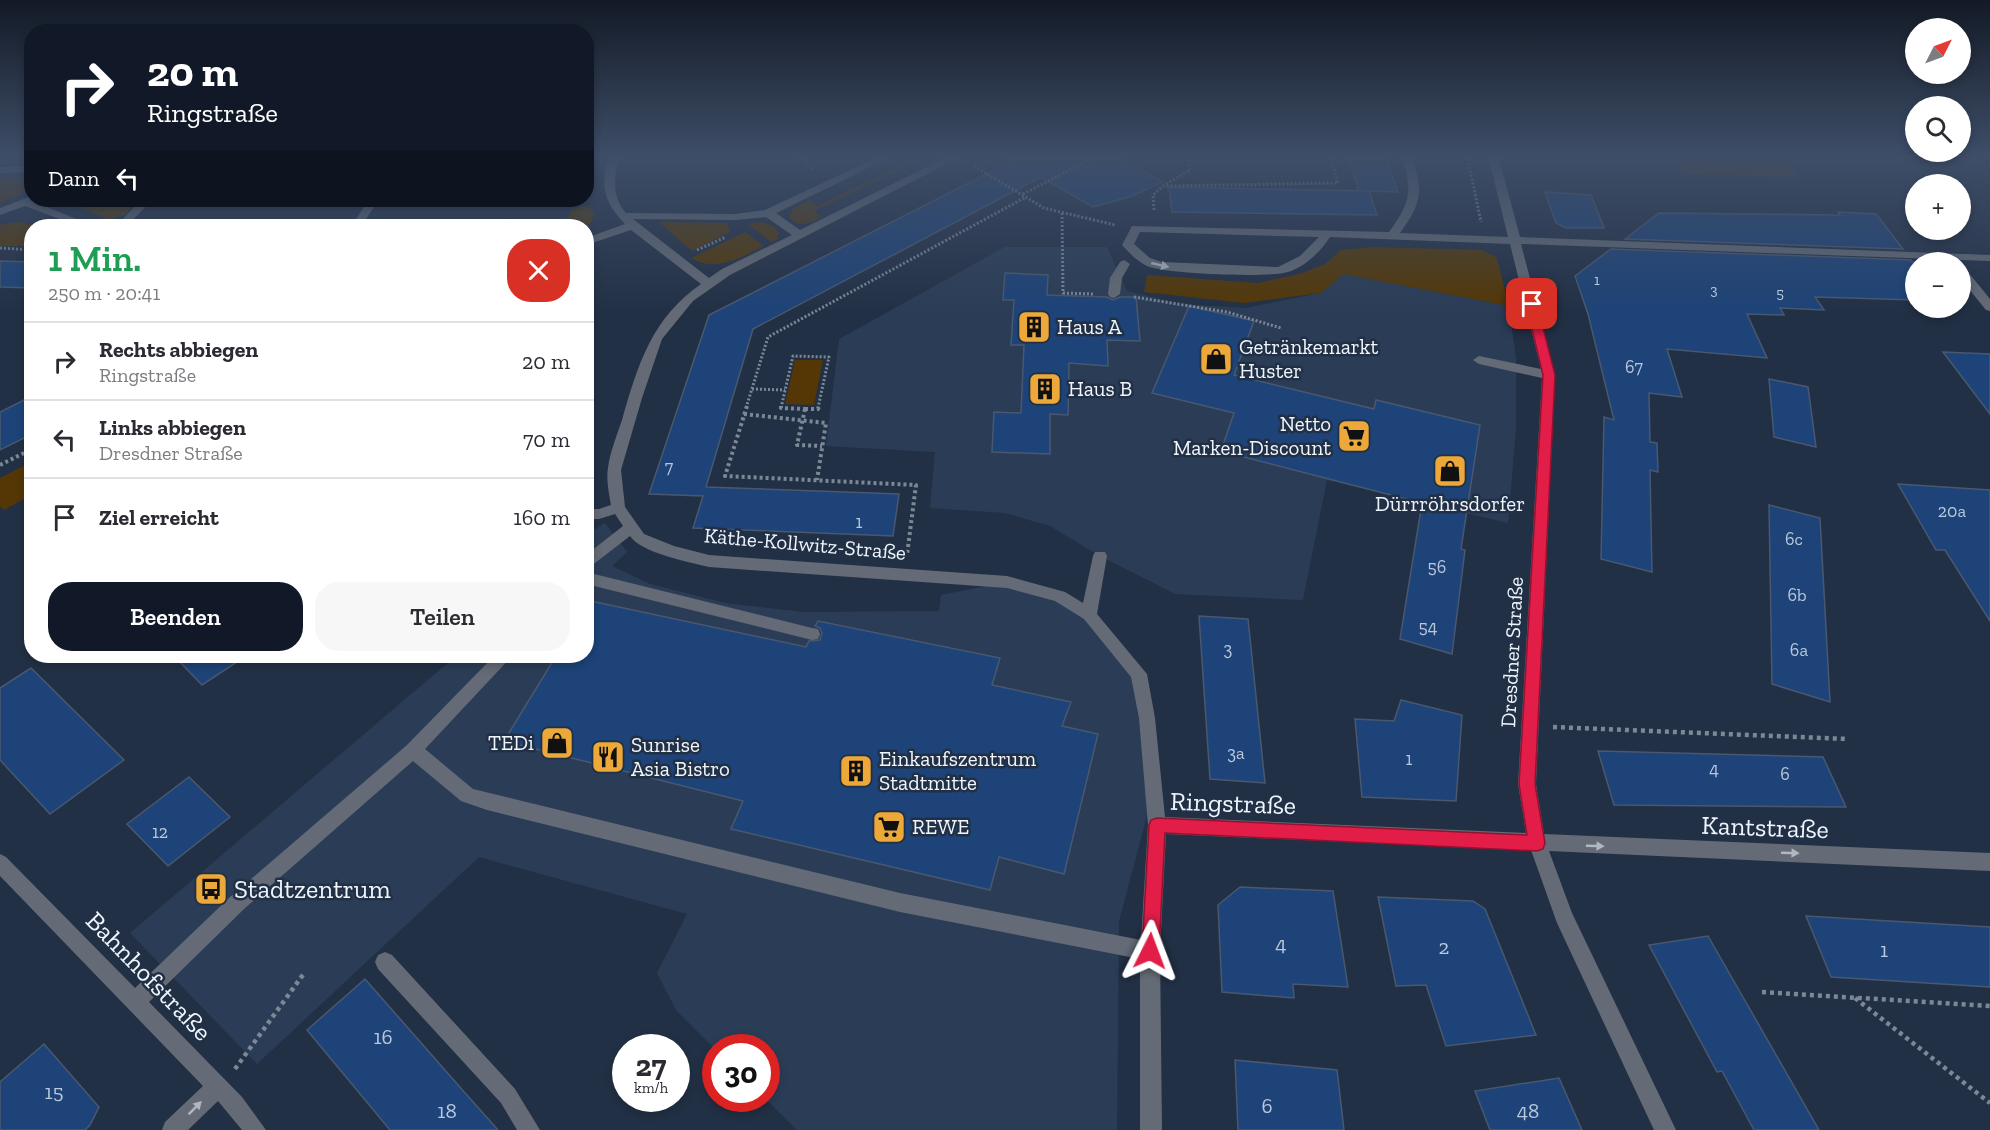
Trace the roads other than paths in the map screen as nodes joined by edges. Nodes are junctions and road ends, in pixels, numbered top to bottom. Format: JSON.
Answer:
{"nodes":[{"id":1,"x":45,"y":208,"type":"edge"},
{"id":2,"x":140,"y":208,"type":"edge"},
{"id":3,"x":617,"y":208,"type":"edge"},
{"id":4,"x":779,"y":208,"type":"edge"},
{"id":5,"x":854,"y":208,"type":"edge"},
{"id":6,"x":1410,"y":208,"type":"edge"},
{"id":7,"x":1507,"y":208,"type":"edge"},
{"id":8,"x":768,"y":213,"type":"junction"},
{"id":9,"x":623,"y":216,"type":"junction"},
{"id":10,"x":71,"y":219,"type":"edge"},
{"id":11,"x":129,"y":219,"type":"edge"},
{"id":12,"x":633,"y":225,"type":"junction"},
{"id":13,"x":1327,"y":234,"type":"junction"},
{"id":14,"x":800,"y":235,"type":"junction"},
{"id":15,"x":1392,"y":236,"type":"junction"},
{"id":16,"x":594,"y":239,"type":"edge"},
{"id":17,"x":1516,"y":242,"type":"junction"},
{"id":18,"x":1905,"y":258,"type":"edge"},
{"id":19,"x":1990,"y":258,"type":"edge"},
{"id":20,"x":1971,"y":259,"type":"edge"},
{"id":21,"x":1124,"y":264,"type":"dead end"},
{"id":22,"x":708,"y":283,"type":"junction"},
{"id":23,"x":1971,"y":284,"type":"edge"},
{"id":24,"x":1114,"y":294,"type":"road end"},
{"id":25,"x":1990,"y":307,"type":"edge"},
{"id":26,"x":1479,"y":360,"type":"dead end"},
{"id":27,"x":1549,"y":375,"type":"junction"},
{"id":28,"x":618,"y":508,"type":"junction"},
{"id":29,"x":594,"y":514,"type":"edge"},
{"id":30,"x":630,"y":528,"type":"junction"},
{"id":31,"x":1100,"y":556,"type":"dead end"},
{"id":32,"x":594,"y":557,"type":"edge"},
{"id":33,"x":594,"y":580,"type":"edge"},
{"id":34,"x":1089,"y":615,"type":"junction"},
{"id":35,"x":812,"y":634,"type":"dead end"},
{"id":36,"x":497,"y":663,"type":"edge"},
{"id":37,"x":413,"y":750,"type":"junction"},
{"id":38,"x":1157,"y":825,"type":"junction"},
{"id":39,"x":1537,"y":843,"type":"junction"},
{"id":40,"x":1990,"y":862,"type":"edge"},
{"id":41,"x":0,"y":863,"type":"edge"},
{"id":42,"x":1150,"y":951,"type":"junction"},
{"id":43,"x":385,"y":962,"type":"dead end"},
{"id":44,"x":136,"y":1002,"type":"junction"},
{"id":45,"x":218,"y":1086,"type":"junction"},
{"id":46,"x":173,"y":1130,"type":"edge"},
{"id":47,"x":255,"y":1130,"type":"edge"},
{"id":48,"x":529,"y":1130,"type":"edge"},
{"id":49,"x":1151,"y":1130,"type":"edge"},
{"id":50,"x":1665,"y":1130,"type":"edge"}],
"edges":[{"from":1,"to":10,"type":"street"},
{"from":2,"to":11,"type":"street"},
{"from":3,"to":9,"type":"street"},
{"from":4,"to":8,"type":"street"},
{"from":5,"to":14,"type":"street","name":"Käthe-Kollwitz-Straße"},
{"from":6,"to":15,"type":"street"},
{"from":7,"to":17,"type":"street","name":"Dresdner Straße"},
{"from":8,"to":9,"type":"street"},
{"from":8,"to":14,"type":"street"},
{"from":9,"to":12,"type":"street"},
{"from":12,"to":16,"type":"street"},
{"from":12,"to":22,"type":"street"},
{"from":13,"to":13,"type":"street","one_way":true},
{"from":13,"to":15,"type":"street"},
{"from":14,"to":22,"type":"street","name":"Käthe-Kollwitz-Straße"},
{"from":15,"to":17,"type":"street"},
{"from":17,"to":18,"type":"street"},
{"from":17,"to":27,"type":"street","name":"Dresdner Straße"},
{"from":19,"to":20,"type":"street"},
{"from":21,"to":24,"type":"street"},
{"from":22,"to":28,"type":"street","name":"Käthe-Kollwitz-Straße"},
{"from":23,"to":25,"type":"street"},
{"from":26,"to":27,"type":"street"},
{"from":27,"to":39,"type":"street","name":"Dresdner Straße"},
{"from":28,"to":29,"type":"street"},
{"from":28,"to":30,"type":"street","name":"Käthe-Kollwitz-Straße"},
{"from":30,"to":32,"type":"street"},
{"from":30,"to":34,"type":"street","name":"Käthe-Kollwitz-Straße"},
{"from":31,"to":34,"type":"street"},
{"from":33,"to":35,"type":"street"},
{"from":34,"to":38,"type":"street","name":"Käthe-Kollwitz-Straße"},
{"from":36,"to":37,"type":"street"},
{"from":37,"to":42,"type":"street"},
{"from":37,"to":44,"type":"street"},
{"from":38,"to":39,"type":"street","name":"Ringstraße"},
{"from":38,"to":42,"type":"street","name":"Ringstraße"},
{"from":39,"to":40,"type":"street","name":"Kantstraße","one_way":true},
{"from":39,"to":50,"type":"street","name":"Dresdner Straße"},
{"from":41,"to":44,"type":"street","name":"Bahnhofstraße"},
{"from":42,"to":49,"type":"street","name":"Ringstraße"},
{"from":43,"to":48,"type":"street"},
{"from":44,"to":45,"type":"street","name":"Bahnhofstraße"},
{"from":46,"to":45,"type":"street","one_way":true},
{"from":45,"to":47,"type":"street","name":"Bahnhofstraße"}]}
